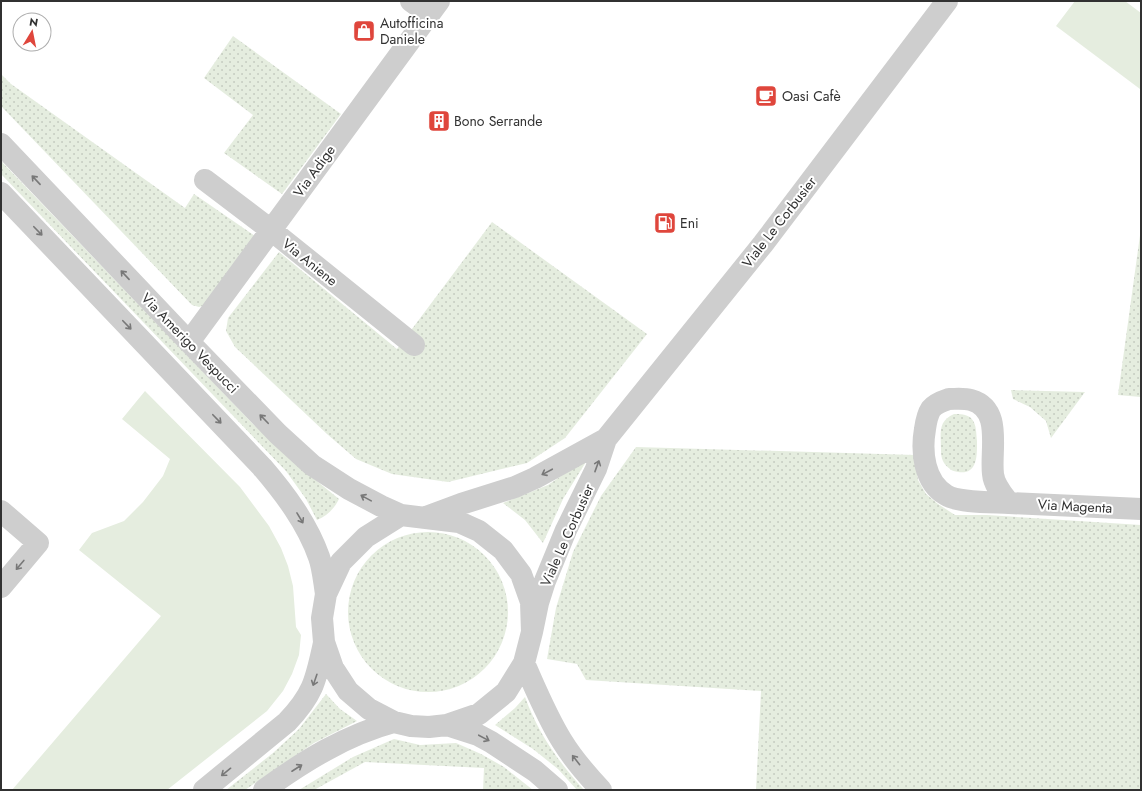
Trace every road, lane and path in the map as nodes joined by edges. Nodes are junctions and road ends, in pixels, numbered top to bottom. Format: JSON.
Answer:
{"nodes":[{"id":1,"x":411,"y":1,"type":"edge"},
{"id":2,"x":947,"y":1,"type":"edge"},
{"id":3,"x":434,"y":8,"type":"edge"},
{"id":4,"x":1,"y":144,"type":"edge"},
{"id":5,"x":205,"y":180,"type":"dead end"},
{"id":6,"x":1,"y":193,"type":"edge"},
{"id":7,"x":270,"y":230,"type":"junction"},
{"id":8,"x":189,"y":342,"type":"junction"},
{"id":9,"x":414,"y":345,"type":"dead end"},
{"id":10,"x":606,"y":439,"type":"junction"},
{"id":11,"x":1009,"y":503,"type":"junction"},
{"id":12,"x":1141,"y":509,"type":"edge"},
{"id":13,"x":1,"y":511,"type":"edge"},
{"id":14,"x":401,"y":515,"type":"junction"},
{"id":15,"x":425,"y":517,"type":"junction"},
{"id":16,"x":1,"y":587,"type":"edge"},
{"id":17,"x":326,"y":594,"type":"junction"},
{"id":18,"x":532,"y":632,"type":"junction"},
{"id":19,"x":324,"y":642,"type":"junction"},
{"id":20,"x":524,"y":663,"type":"junction"},
{"id":21,"x":394,"y":722,"type":"junction"},
{"id":22,"x":447,"y":726,"type":"junction"},
{"id":23,"x":204,"y":790,"type":"edge"},
{"id":24,"x":264,"y":790,"type":"edge"},
{"id":25,"x":557,"y":790,"type":"edge"},
{"id":26,"x":601,"y":790,"type":"edge"}],
"edges":[{"from":1,"to":3,"type":"street"},
{"from":2,"to":10,"type":"street","name":"Viale Le Corbusier"},
{"from":3,"to":7,"type":"street","name":"Via Adige"},
{"from":8,"to":4,"type":"street","name":"Via Amerigo Vespucci","one_way":true},
{"from":5,"to":7,"type":"street","name":"Via Aniene"},
{"from":6,"to":17,"type":"street","one_way":true},
{"from":7,"to":8,"type":"street","name":"Via Adige"},
{"from":7,"to":9,"type":"street","name":"Via Aniene"},
{"from":14,"to":8,"type":"street","name":"Via Amerigo Vespucci","one_way":true},
{"from":10,"to":15,"type":"street","name":"Viale Le Corbusier","one_way":true},
{"from":18,"to":10,"type":"street","name":"Viale Le Corbusier","one_way":true},
{"from":11,"to":11,"type":"street","name":"Via Magenta"},
{"from":11,"to":12,"type":"street","name":"Via Magenta"},
{"from":13,"to":16,"type":"street","one_way":true},
{"from":14,"to":15,"type":"street","name":"Via Amerigo Vespucci"},
{"from":14,"to":17,"type":"street"},
{"from":15,"to":18,"type":"street","name":"Via Amerigo Vespucci"},
{"from":17,"to":19,"type":"street"},
{"from":18,"to":20,"type":"street"},
{"from":19,"to":21,"type":"street"},
{"from":19,"to":23,"type":"street","one_way":true},
{"from":20,"to":22,"type":"street"},
{"from":26,"to":20,"type":"street","one_way":true},
{"from":21,"to":22,"type":"street"},
{"from":24,"to":21,"type":"street","one_way":true},
{"from":22,"to":25,"type":"street","one_way":true}]}
